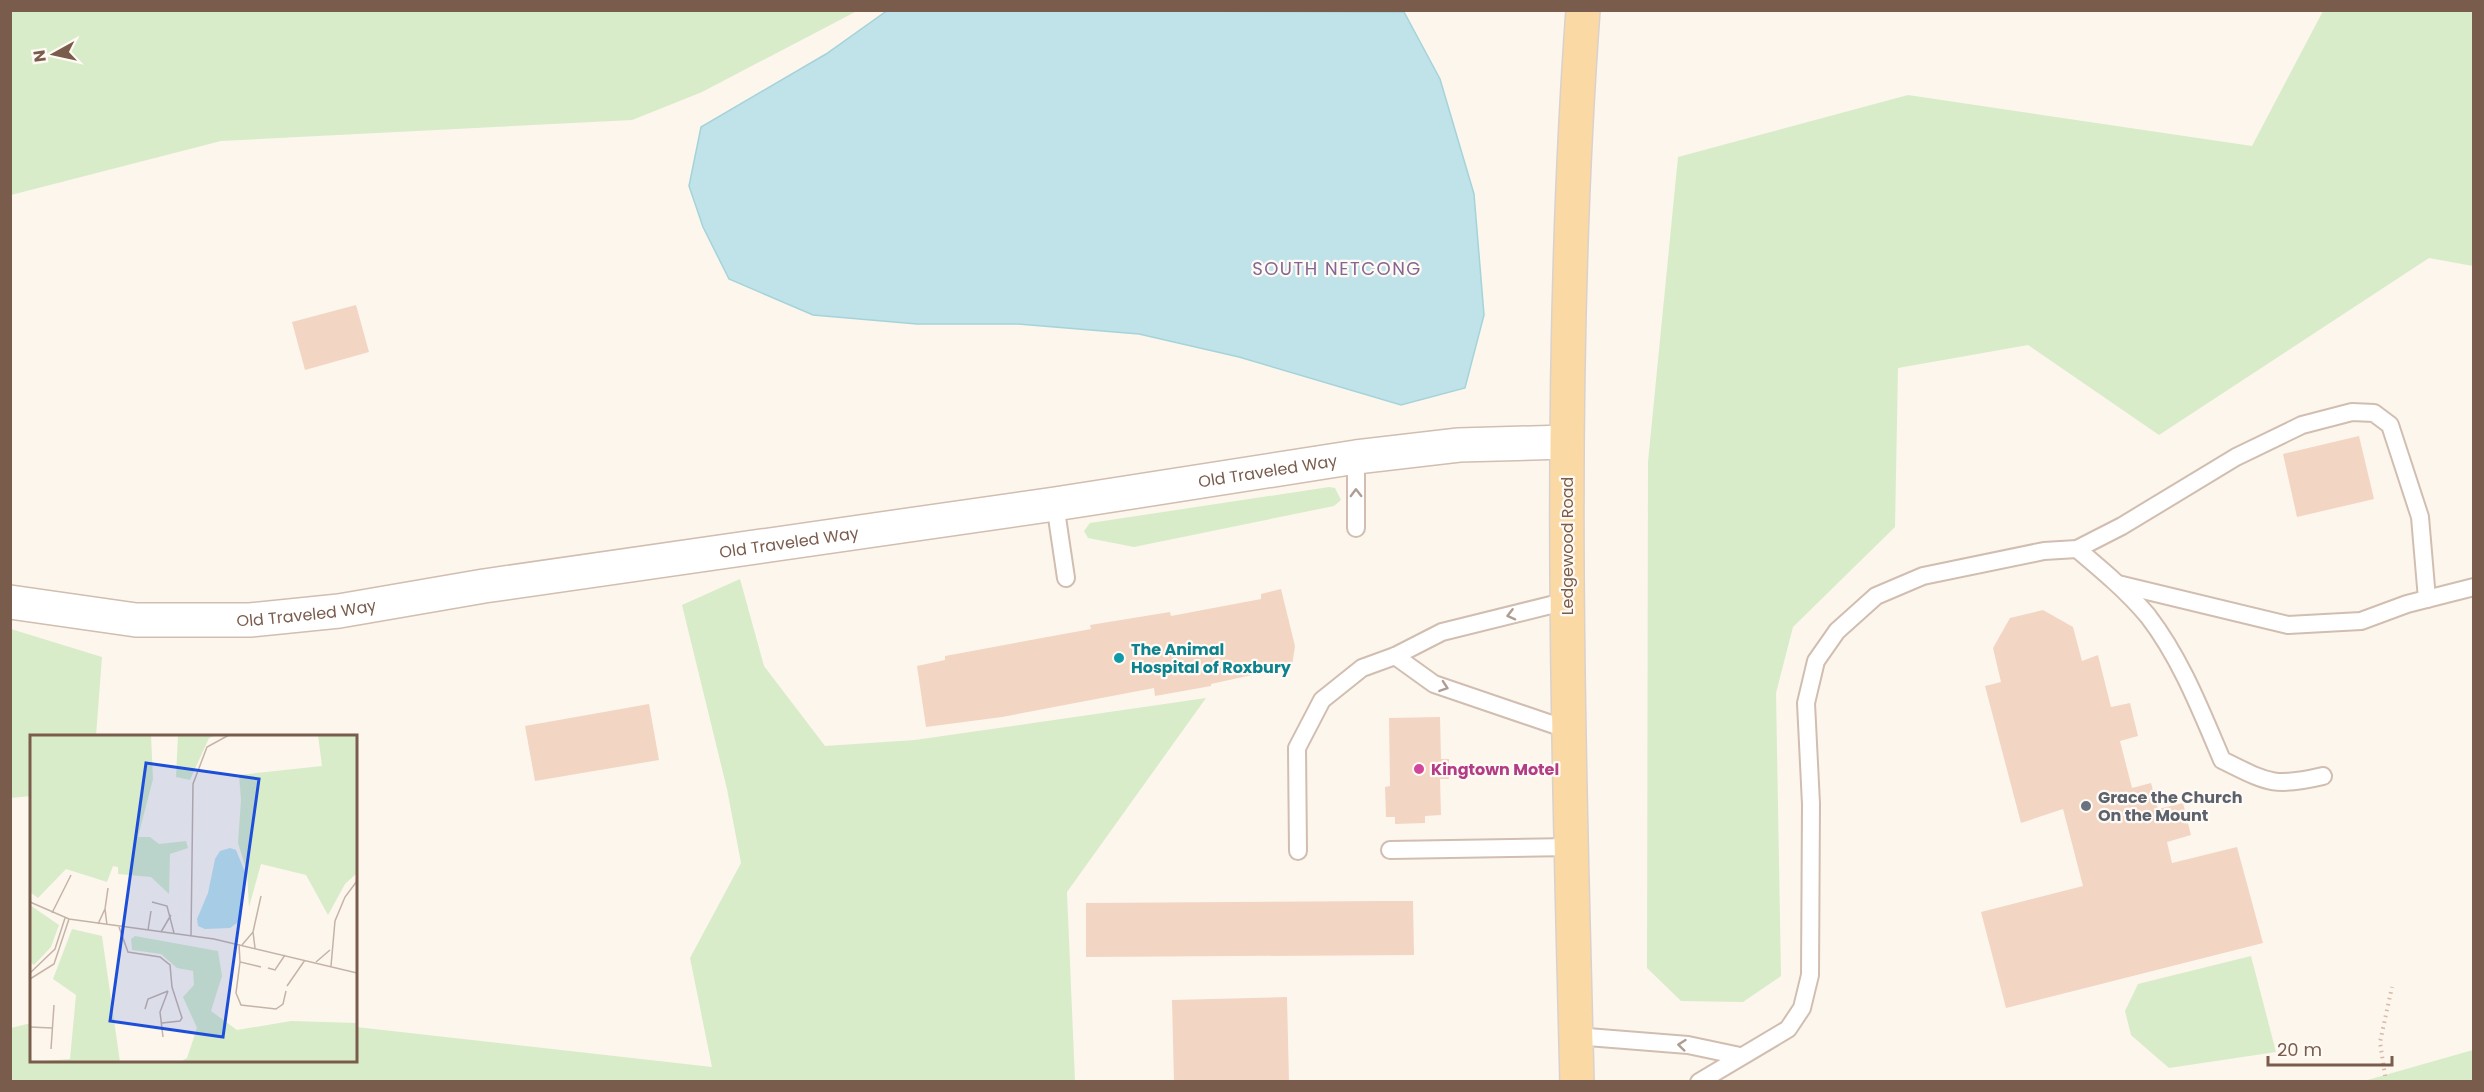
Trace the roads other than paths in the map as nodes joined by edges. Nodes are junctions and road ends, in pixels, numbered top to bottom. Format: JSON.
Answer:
{"nodes":[{"id":1,"x":1583,"y":10,"type":"edge"},
{"id":2,"x":1566,"y":442,"type":"junction"},
{"id":3,"x":1356,"y":457,"type":"junction"},
{"id":4,"x":1055,"y":504,"type":"junction"},
{"id":5,"x":1356,"y":528,"type":"dead end"},
{"id":6,"x":2077,"y":549,"type":"junction"},
{"id":7,"x":1066,"y":578,"type":"dead end"},
{"id":8,"x":2118,"y":584,"type":"junction"},
{"id":9,"x":2474,"y":587,"type":"edge"},
{"id":10,"x":2427,"y":599,"type":"junction"},
{"id":11,"x":1567,"y":601,"type":"junction"},
{"id":12,"x":10,"y":602,"type":"edge"},
{"id":13,"x":1395,"y":656,"type":"junction"},
{"id":14,"x":1569,"y":730,"type":"junction"},
{"id":15,"x":2323,"y":776,"type":"dead end"},
{"id":16,"x":1572,"y":847,"type":"junction"},
{"id":17,"x":1390,"y":850,"type":"dead end"},
{"id":18,"x":1298,"y":851,"type":"dead end"},
{"id":19,"x":1575,"y":1036,"type":"junction"},
{"id":20,"x":1740,"y":1056,"type":"junction"},
{"id":21,"x":1576,"y":1082,"type":"edge"},
{"id":22,"x":1700,"y":1082,"type":"edge"}],
"edges":[{"from":1,"to":2,"type":"main road","name":"Ledgewood Road"},
{"from":2,"to":3,"type":"street","name":"Old Traveled Way"},
{"from":2,"to":11,"type":"main road","name":"Ledgewood Road"},
{"from":3,"to":4,"type":"street","name":"Old Traveled Way"},
{"from":5,"to":3,"type":"lane","one_way":true},
{"from":4,"to":7,"type":"lane"},
{"from":4,"to":12,"type":"street","name":"Old Traveled Way"},
{"from":6,"to":8,"type":"lane"},
{"from":6,"to":10,"type":"lane"},
{"from":6,"to":20,"type":"lane"},
{"from":8,"to":10,"type":"lane"},
{"from":8,"to":15,"type":"lane"},
{"from":9,"to":10,"type":"lane"},
{"from":11,"to":13,"type":"lane","one_way":true},
{"from":11,"to":14,"type":"main road","name":"Ledgewood Road"},
{"from":13,"to":14,"type":"lane","one_way":true},
{"from":13,"to":18,"type":"lane"},
{"from":14,"to":16,"type":"main road","name":"Ledgewood Road"},
{"from":16,"to":17,"type":"lane"},
{"from":16,"to":19,"type":"main road","name":"Ledgewood Road"},
{"from":20,"to":19,"type":"lane","one_way":true},
{"from":19,"to":21,"type":"main road","name":"Ledgewood Road"},
{"from":20,"to":22,"type":"lane"}]}
